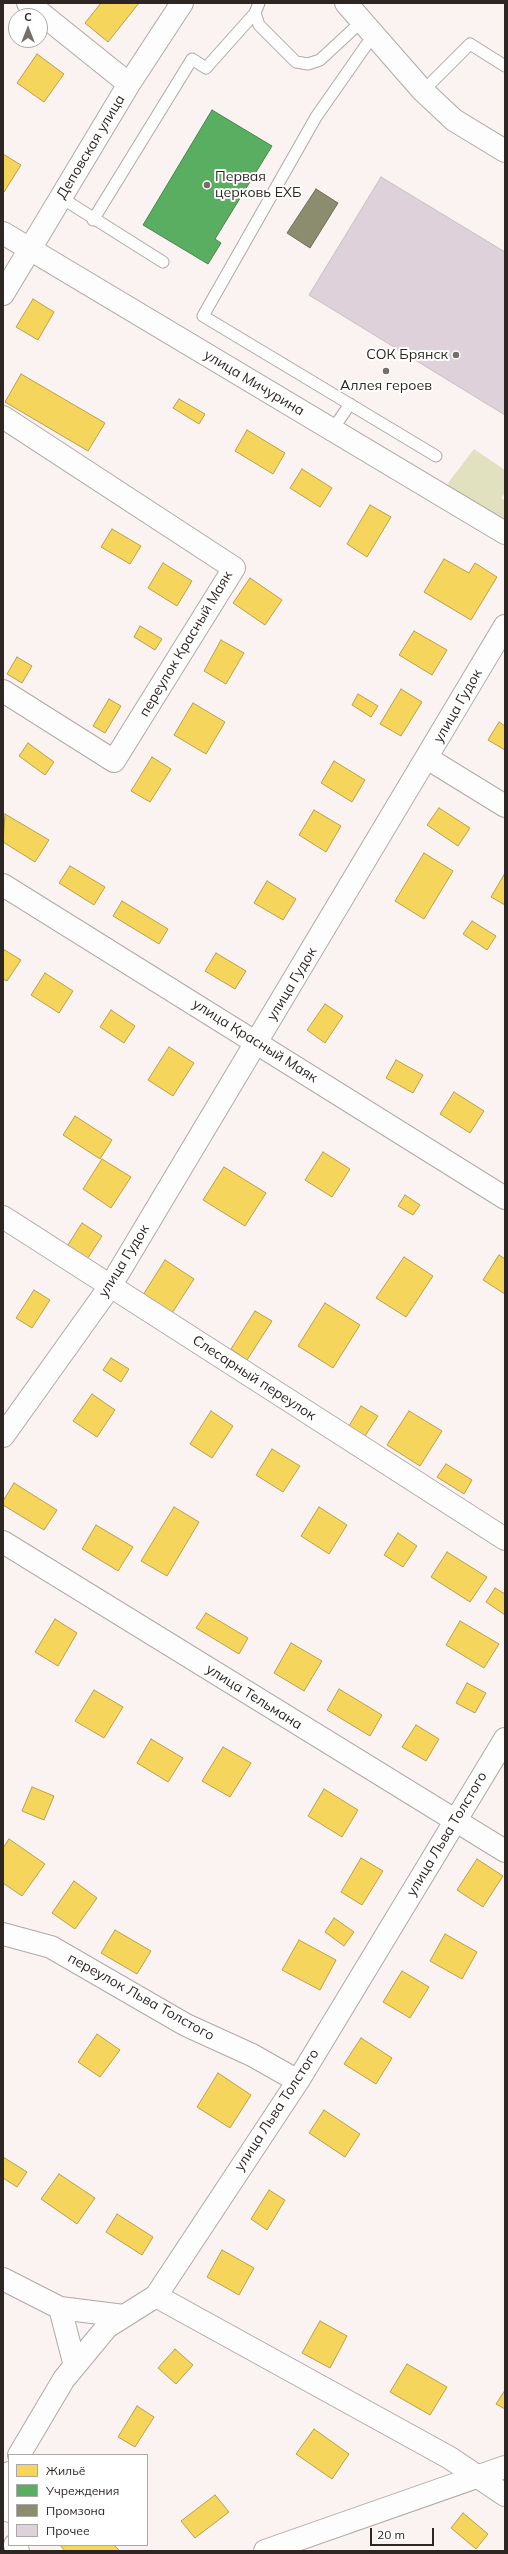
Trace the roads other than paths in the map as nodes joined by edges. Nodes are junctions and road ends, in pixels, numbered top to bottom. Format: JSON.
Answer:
{"nodes":[{"id":1,"x":28,"y":3,"type":"edge"},
{"id":2,"x":182,"y":3,"type":"edge"},
{"id":3,"x":346,"y":3,"type":"edge"},
{"id":4,"x":257,"y":8,"type":"edge"},
{"id":5,"x":368,"y":28,"type":"junction"},
{"id":6,"x":505,"y":66,"type":"edge"},
{"id":7,"x":129,"y":84,"type":"junction"},
{"id":8,"x":423,"y":91,"type":"junction"},
{"id":9,"x":505,"y":151,"type":"edge"},
{"id":10,"x":60,"y":197,"type":"junction"},
{"id":11,"x":94,"y":220,"type":"junction"},
{"id":12,"x":3,"y":233,"type":"edge"},
{"id":13,"x":30,"y":250,"type":"junction"},
{"id":14,"x":163,"y":262,"type":"dead end"},
{"id":15,"x":3,"y":294,"type":"edge"},
{"id":16,"x":350,"y":404,"type":"junction"},
{"id":17,"x":3,"y":417,"type":"edge"},
{"id":18,"x":333,"y":429,"type":"junction"},
{"id":19,"x":436,"y":456,"type":"dead end"},
{"id":20,"x":505,"y":533,"type":"edge"},
{"id":21,"x":505,"y":626,"type":"edge"},
{"id":22,"x":3,"y":691,"type":"edge"},
{"id":23,"x":427,"y":758,"type":"junction"},
{"id":24,"x":505,"y":806,"type":"edge"},
{"id":25,"x":3,"y":885,"type":"edge"},
{"id":26,"x":256,"y":1042,"type":"junction"},
{"id":27,"x":505,"y":1198,"type":"edge"},
{"id":28,"x":3,"y":1217,"type":"edge"},
{"id":29,"x":111,"y":1285,"type":"junction"},
{"id":30,"x":3,"y":1436,"type":"edge"},
{"id":31,"x":505,"y":1539,"type":"edge"},
{"id":32,"x":3,"y":1542,"type":"edge"},
{"id":33,"x":505,"y":1739,"type":"edge"},
{"id":34,"x":456,"y":1820,"type":"junction"},
{"id":35,"x":505,"y":1851,"type":"edge"},
{"id":36,"x":3,"y":1934,"type":"edge"},
{"id":37,"x":298,"y":2081,"type":"junction"},
{"id":38,"x":3,"y":2279,"type":"edge"},
{"id":39,"x":156,"y":2296,"type":"junction"},
{"id":40,"x":60,"y":2308,"type":"junction"},
{"id":41,"x":124,"y":2316,"type":"junction"},
{"id":42,"x":75,"y":2366,"type":"junction"},
{"id":43,"x":20,"y":2454,"type":"edge"},
{"id":44,"x":505,"y":2466,"type":"edge"},
{"id":45,"x":8,"y":2475,"type":"edge"},
{"id":46,"x":477,"y":2476,"type":"junction"},
{"id":47,"x":505,"y":2495,"type":"edge"},
{"id":48,"x":8,"y":2500,"type":"edge"},
{"id":49,"x":265,"y":2551,"type":"edge"}],
"edges":[{"from":1,"to":7,"type":"street"},
{"from":2,"to":7,"type":"street","name":"Деповская улица"},
{"from":3,"to":5,"type":"street"},
{"from":4,"to":5,"type":"lane"},
{"from":4,"to":11,"type":"lane"},
{"from":5,"to":8,"type":"street"},
{"from":5,"to":16,"type":"lane"},
{"from":6,"to":8,"type":"lane"},
{"from":7,"to":10,"type":"street","name":"Деповская улица"},
{"from":8,"to":9,"type":"street"},
{"from":10,"to":11,"type":"lane"},
{"from":10,"to":13,"type":"street","name":"Деповская улица"},
{"from":11,"to":14,"type":"lane"},
{"from":12,"to":13,"type":"street","name":"улица Мичурина"},
{"from":13,"to":15,"type":"street","name":"Деповская улица"},
{"from":13,"to":18,"type":"street","name":"улица Мичурина"},
{"from":16,"to":18,"type":"lane"},
{"from":16,"to":19,"type":"lane"},
{"from":17,"to":22,"type":"street","name":"переулок Красный Маяк"},
{"from":18,"to":20,"type":"street","name":"улица Мичурина"},
{"from":21,"to":23,"type":"street","name":"улица Гудок"},
{"from":23,"to":24,"type":"street"},
{"from":23,"to":26,"type":"street","name":"улица Гудок"},
{"from":25,"to":26,"type":"street","name":"улица Красный Маяк"},
{"from":26,"to":27,"type":"street","name":"улица Красный Маяк"},
{"from":26,"to":29,"type":"street","name":"улица Гудок"},
{"from":28,"to":29,"type":"street","name":"Слесарный переулок"},
{"from":29,"to":30,"type":"street","name":"улица Гудок"},
{"from":29,"to":31,"type":"street","name":"Слесарный переулок"},
{"from":32,"to":34,"type":"street","name":"улица Тельмана"},
{"from":33,"to":34,"type":"street","name":"улица Льва Толстого"},
{"from":34,"to":35,"type":"street","name":"улица Тельмана"},
{"from":34,"to":37,"type":"street","name":"улица Льва Толстого"},
{"from":36,"to":37,"type":"street","name":"переулок Льва Толстого"},
{"from":37,"to":39,"type":"street","name":"улица Льва Толстого"},
{"from":38,"to":40,"type":"street"},
{"from":39,"to":41,"type":"street","name":"улица Льва Толстого"},
{"from":39,"to":46,"type":"street"},
{"from":40,"to":41,"type":"street"},
{"from":40,"to":42,"type":"street"},
{"from":41,"to":42,"type":"street","name":"улица Льва Толстого"},
{"from":42,"to":43,"type":"street","name":"улица Льва Толстого"},
{"from":44,"to":46,"type":"street"},
{"from":45,"to":48,"type":"street"},
{"from":46,"to":47,"type":"street"},
{"from":46,"to":49,"type":"street"}]}
